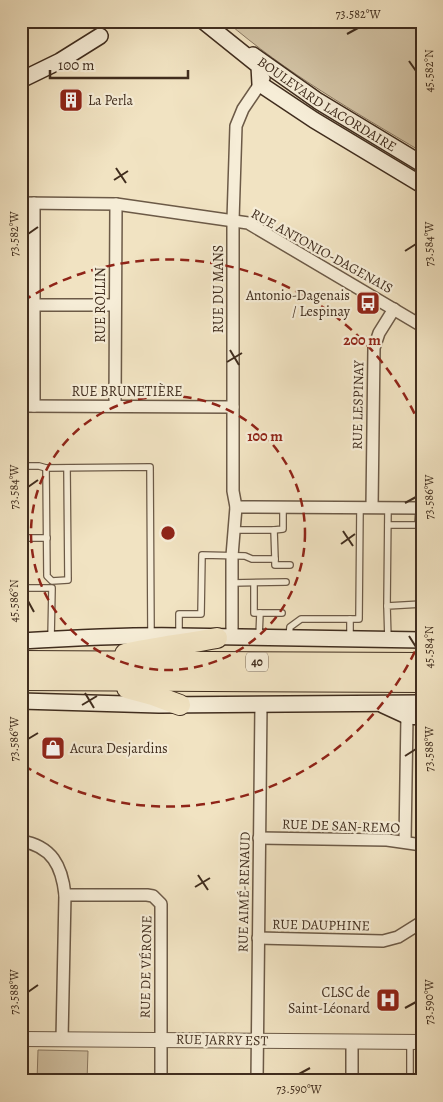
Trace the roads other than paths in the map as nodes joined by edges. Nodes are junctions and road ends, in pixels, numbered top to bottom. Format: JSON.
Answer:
{"nodes":[{"id":1,"x":203,"y":21,"type":"edge"},
{"id":2,"x":211,"y":21,"type":"edge"},
{"id":3,"x":100,"y":36,"type":"dead end"},
{"id":4,"x":271,"y":69,"type":"junction"},
{"id":5,"x":21,"y":80,"type":"edge"},
{"id":6,"x":260,"y":84,"type":"junction"},
{"id":7,"x":422,"y":164,"type":"edge"},
{"id":8,"x":422,"y":185,"type":"edge"},
{"id":9,"x":21,"y":203,"type":"edge"},
{"id":10,"x":34,"y":203,"type":"junction"},
{"id":11,"x":116,"y":204,"type":"junction"},
{"id":12,"x":233,"y":220,"type":"junction"},
{"id":13,"x":34,"y":305,"type":"junction"},
{"id":14,"x":115,"y":305,"type":"junction"},
{"id":15,"x":394,"y":309,"type":"junction"},
{"id":16,"x":422,"y":326,"type":"edge"},
{"id":17,"x":21,"y":406,"type":"edge"},
{"id":18,"x":34,"y":406,"type":"junction"},
{"id":19,"x":115,"y":406,"type":"junction"},
{"id":20,"x":234,"y":407,"type":"junction"},
{"id":21,"x":21,"y":466,"type":"edge"},
{"id":22,"x":46,"y":468,"type":"junction"},
{"id":23,"x":67,"y":468,"type":"junction"},
{"id":24,"x":236,"y":507,"type":"junction"},
{"id":25,"x":283,"y":507,"type":"junction"},
{"id":26,"x":366,"y":507,"type":"junction"},
{"id":27,"x":388,"y":508,"type":"junction"},
{"id":28,"x":420,"y":508,"type":"edge"},
{"id":29,"x":388,"y":525,"type":"junction"},
{"id":30,"x":420,"y":525,"type":"edge"},
{"id":31,"x":235,"y":530,"type":"junction"},
{"id":32,"x":274,"y":530,"type":"junction"},
{"id":33,"x":21,"y":538,"type":"edge"},
{"id":34,"x":47,"y":538,"type":"junction"},
{"id":35,"x":232,"y":556,"type":"junction"},
{"id":36,"x":275,"y":559,"type":"junction"},
{"id":37,"x":290,"y":565,"type":"dead end"},
{"id":38,"x":52,"y":580,"type":"junction"},
{"id":39,"x":254,"y":582,"type":"junction"},
{"id":40,"x":286,"y":582,"type":"dead end"},
{"id":41,"x":232,"y":583,"type":"junction"},
{"id":42,"x":21,"y":588,"type":"edge"},
{"id":43,"x":52,"y":588,"type":"junction"},
{"id":44,"x":422,"y":604,"type":"edge"},
{"id":45,"x":387,"y":606,"type":"junction"},
{"id":46,"x":260,"y":613,"type":"junction"},
{"id":47,"x":282,"y":613,"type":"dead end"},
{"id":48,"x":350,"y":619,"type":"junction"},
{"id":49,"x":151,"y":636,"type":"junction"},
{"id":50,"x":179,"y":636,"type":"junction"},
{"id":51,"x":224,"y":638,"type":"junction"},
{"id":52,"x":260,"y":638,"type":"junction"},
{"id":53,"x":289,"y":638,"type":"junction"},
{"id":54,"x":51,"y":639,"type":"junction"},
{"id":55,"x":350,"y":640,"type":"junction"},
{"id":56,"x":388,"y":640,"type":"junction"},
{"id":57,"x":422,"y":640,"type":"edge"},
{"id":58,"x":21,"y":641,"type":"edge"},
{"id":59,"x":21,"y":661,"type":"edge"},
{"id":60,"x":422,"y":663,"type":"edge"},
{"id":61,"x":92,"y":671,"type":"junction"},
{"id":62,"x":21,"y":680,"type":"edge"},
{"id":63,"x":422,"y":682,"type":"edge"},
{"id":64,"x":21,"y":701,"type":"edge"},
{"id":65,"x":422,"y":703,"type":"edge"},
{"id":66,"x":261,"y":704,"type":"junction"},
{"id":67,"x":382,"y":704,"type":"junction"},
{"id":68,"x":180,"y":705,"type":"junction"},
{"id":69,"x":414,"y":717,"type":"edge"},
{"id":70,"x":260,"y":838,"type":"junction"},
{"id":71,"x":21,"y":841,"type":"edge"},
{"id":72,"x":405,"y":842,"type":"junction"},
{"id":73,"x":422,"y":845,"type":"edge"},
{"id":74,"x":65,"y":895,"type":"junction"},
{"id":75,"x":422,"y":922,"type":"edge"},
{"id":76,"x":258,"y":938,"type":"junction"},
{"id":77,"x":21,"y":1039,"type":"edge"},
{"id":78,"x":62,"y":1039,"type":"junction"},
{"id":79,"x":160,"y":1039,"type":"junction"},
{"id":80,"x":257,"y":1040,"type":"junction"},
{"id":81,"x":352,"y":1042,"type":"junction"},
{"id":82,"x":416,"y":1042,"type":"edge"},
{"id":83,"x":422,"y":1080,"type":"edge"},
{"id":84,"x":161,"y":1081,"type":"edge"},
{"id":85,"x":257,"y":1081,"type":"edge"},
{"id":86,"x":352,"y":1081,"type":"edge"}],
"edges":[{"from":1,"to":6,"type":"main road","name":"BOULEVARD LACORDAIRE"},
{"from":2,"to":4,"type":"main road","name":"BOULEVARD LACORDAIRE"},
{"from":3,"to":5,"type":"main road"},
{"from":4,"to":6,"type":"street","name":"RUE DU MANS"},
{"from":4,"to":7,"type":"main road","name":"BOULEVARD LACORDAIRE"},
{"from":6,"to":8,"type":"main road","name":"BOULEVARD LACORDAIRE"},
{"from":6,"to":12,"type":"street","name":"RUE DU MANS"},
{"from":9,"to":10,"type":"street","name":"RUE ANTONIO-DAGENAIS"},
{"from":10,"to":11,"type":"street","name":"RUE ANTONIO-DAGENAIS"},
{"from":10,"to":13,"type":"street"},
{"from":11,"to":12,"type":"street","name":"RUE ANTONIO-DAGENAIS"},
{"from":11,"to":14,"type":"street","name":"RUE ROLLIN"},
{"from":12,"to":15,"type":"street","name":"RUE ANTONIO-DAGENAIS"},
{"from":12,"to":20,"type":"street","name":"RUE DU MANS"},
{"from":13,"to":14,"type":"street"},
{"from":13,"to":18,"type":"street"},
{"from":14,"to":19,"type":"street","name":"RUE ROLLIN"},
{"from":15,"to":16,"type":"street","name":"RUE ANTONIO-DAGENAIS"},
{"from":15,"to":26,"type":"street","name":"RUE LESPINAY"},
{"from":17,"to":18,"type":"street","name":"RUE BRUNETIÈRE"},
{"from":18,"to":19,"type":"street","name":"RUE BRUNETIÈRE"},
{"from":19,"to":20,"type":"street","name":"RUE BRUNETIÈRE"},
{"from":20,"to":24,"type":"street","name":"RUE DU MANS"},
{"from":21,"to":22,"type":"lane"},
{"from":22,"to":23,"type":"lane"},
{"from":22,"to":34,"type":"lane"},
{"from":23,"to":38,"type":"lane"},
{"from":23,"to":49,"type":"lane"},
{"from":24,"to":25,"type":"street"},
{"from":24,"to":31,"type":"street","name":"RUE DU MANS"},
{"from":25,"to":26,"type":"street"},
{"from":25,"to":32,"type":"lane"},
{"from":26,"to":27,"type":"street"},
{"from":26,"to":48,"type":"lane"},
{"from":27,"to":28,"type":"street"},
{"from":27,"to":29,"type":"lane"},
{"from":28,"to":30,"type":"lane"},
{"from":29,"to":30,"type":"lane"},
{"from":29,"to":45,"type":"lane"},
{"from":31,"to":32,"type":"lane"},
{"from":31,"to":35,"type":"street","name":"RUE DU MANS"},
{"from":32,"to":36,"type":"lane"},
{"from":33,"to":34,"type":"lane"},
{"from":34,"to":38,"type":"lane"},
{"from":35,"to":36,"type":"lane"},
{"from":35,"to":41,"type":"street","name":"RUE DU MANS"},
{"from":35,"to":50,"type":"lane"},
{"from":36,"to":37,"type":"lane"},
{"from":38,"to":43,"type":"lane"},
{"from":39,"to":40,"type":"lane"},
{"from":39,"to":41,"type":"lane"},
{"from":39,"to":46,"type":"lane"},
{"from":41,"to":51,"type":"street","name":"RUE DU MANS"},
{"from":42,"to":43,"type":"lane"},
{"from":43,"to":54,"type":"lane"},
{"from":44,"to":45,"type":"lane"},
{"from":45,"to":56,"type":"lane"},
{"from":46,"to":47,"type":"lane"},
{"from":46,"to":52,"type":"lane"},
{"from":48,"to":53,"type":"lane"},
{"from":48,"to":55,"type":"lane"},
{"from":49,"to":50,"type":"main road"},
{"from":49,"to":54,"type":"main road"},
{"from":50,"to":51,"type":"main road"},
{"from":51,"to":52,"type":"main road"},
{"from":51,"to":61,"type":"highway"},
{"from":52,"to":53,"type":"main road"},
{"from":53,"to":55,"type":"main road"},
{"from":54,"to":58,"type":"main road"},
{"from":55,"to":56,"type":"main road"},
{"from":56,"to":57,"type":"main road"},
{"from":59,"to":61,"type":"highway","number":"40"},
{"from":60,"to":61,"type":"highway","number":"40"},
{"from":61,"to":62,"type":"highway","number":"40"},
{"from":61,"to":63,"type":"highway","number":"40"},
{"from":61,"to":68,"type":"highway"},
{"from":64,"to":68,"type":"main road"},
{"from":65,"to":67,"type":"main road"},
{"from":66,"to":67,"type":"main road"},
{"from":66,"to":68,"type":"main road"},
{"from":66,"to":70,"type":"street","name":"RUE AIMÉ-RENAUD"},
{"from":67,"to":69,"type":"main road"},
{"from":69,"to":72,"type":"street"},
{"from":70,"to":72,"type":"street","name":"RUE DE SAN-REMO"},
{"from":70,"to":76,"type":"street","name":"RUE AIMÉ-RENAUD"},
{"from":71,"to":74,"type":"street"},
{"from":72,"to":73,"type":"street","name":"RUE DE SAN-REMO"},
{"from":74,"to":78,"type":"street"},
{"from":74,"to":79,"type":"street","name":"RUE DE VÉRONE"},
{"from":75,"to":76,"type":"street","name":"RUE DAUPHINE"},
{"from":76,"to":80,"type":"street","name":"RUE AIMÉ-RENAUD"},
{"from":77,"to":78,"type":"street","name":"RUE JARRY EST"},
{"from":78,"to":79,"type":"street","name":"RUE JARRY EST"},
{"from":79,"to":80,"type":"street","name":"RUE JARRY EST"},
{"from":79,"to":84,"type":"street"},
{"from":80,"to":81,"type":"street","name":"RUE JARRY EST"},
{"from":80,"to":85,"type":"street","name":"RUE AIMÉ-RENAUD"},
{"from":81,"to":82,"type":"street","name":"RUE JARRY EST"},
{"from":81,"to":86,"type":"street"},
{"from":82,"to":83,"type":"lane"}]}
